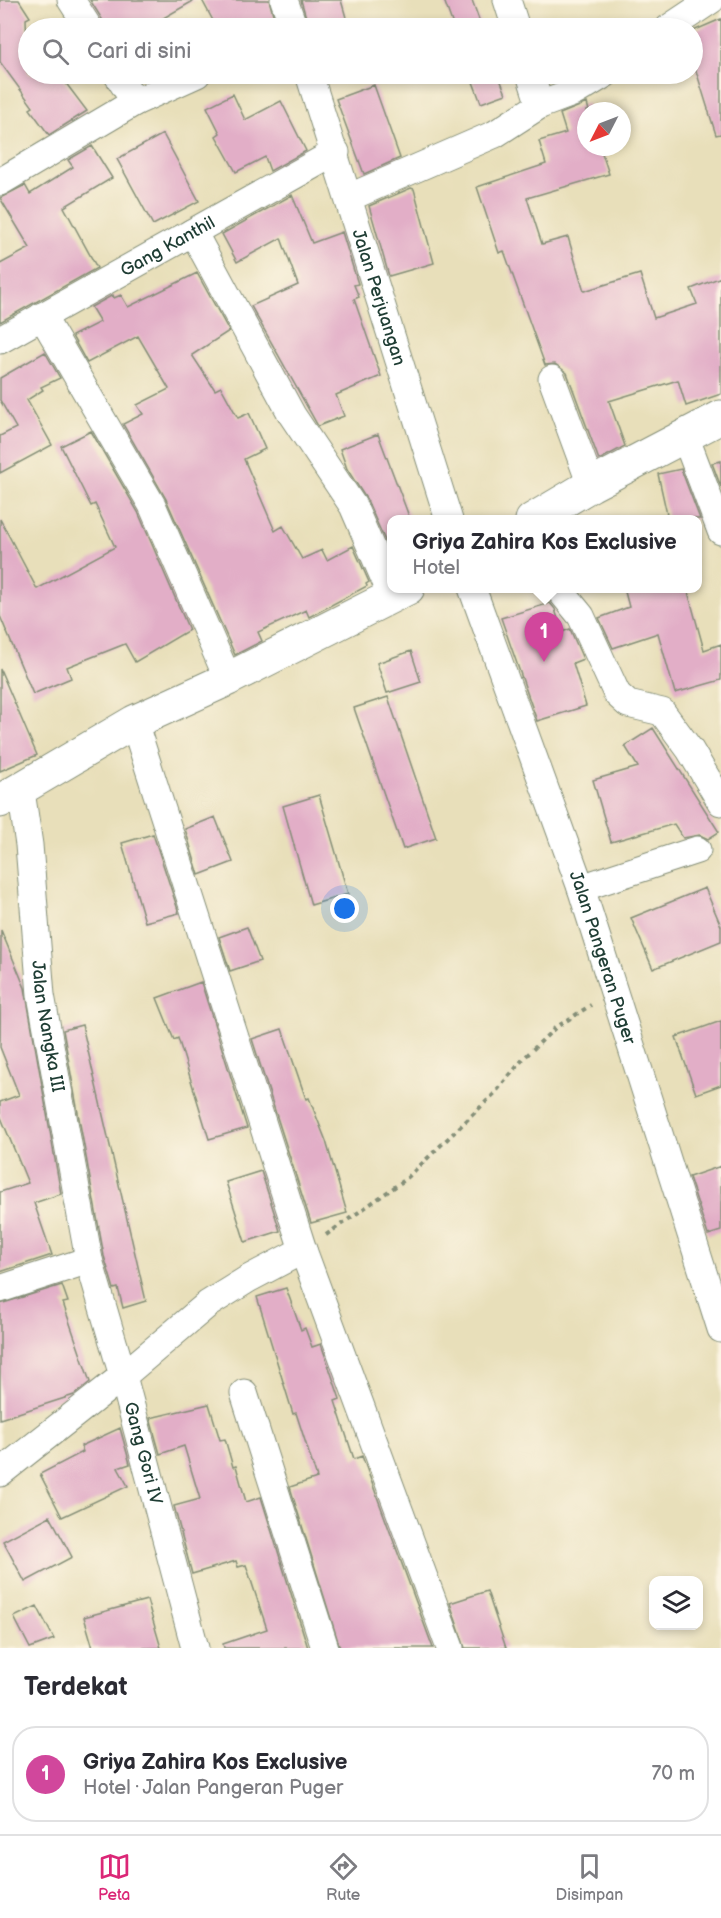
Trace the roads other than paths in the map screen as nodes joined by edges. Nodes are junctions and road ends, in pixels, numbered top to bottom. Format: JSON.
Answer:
{"nodes":[{"id":1,"x":71,"y":0,"type":"edge"},
{"id":2,"x":284,"y":0,"type":"edge"},
{"id":3,"x":507,"y":0,"type":"edge"},
{"id":4,"x":711,"y":0,"type":"edge"},
{"id":5,"x":83,"y":18,"type":"edge"},
{"id":6,"x":290,"y":18,"type":"edge"},
{"id":7,"x":513,"y":18,"type":"edge"},
{"id":8,"x":684,"y":18,"type":"edge"},
{"id":9,"x":123,"y":84,"type":"edge"},
{"id":10,"x":175,"y":84,"type":"edge"},
{"id":11,"x":312,"y":84,"type":"edge"},
{"id":12,"x":533,"y":84,"type":"edge"},
{"id":13,"x":588,"y":84,"type":"edge"},
{"id":14,"x":135,"y":102,"type":"junction"},
{"id":15,"x":540,"y":105,"type":"junction"},
{"id":16,"x":336,"y":152,"type":"junction"},
{"id":17,"x":0,"y":182,"type":"edge"},
{"id":18,"x":350,"y":197,"type":"junction"},
{"id":19,"x":193,"y":232,"type":"junction"},
{"id":20,"x":42,"y":316,"type":"junction"},
{"id":21,"x":0,"y":340,"type":"edge"},
{"id":22,"x":552,"y":379,"type":"dead end"},
{"id":23,"x":721,"y":417,"type":"edge"},
{"id":24,"x":685,"y":436,"type":"junction"},
{"id":25,"x":591,"y":485,"type":"junction"},
{"id":26,"x":448,"y":515,"type":"edge"},
{"id":27,"x":539,"y":515,"type":"edge"},
{"id":28,"x":721,"y":531,"type":"edge"},
{"id":29,"x":387,"y":568,"type":"edge"},
{"id":30,"x":398,"y":593,"type":"edge"},
{"id":31,"x":474,"y":593,"type":"edge"},
{"id":32,"x":562,"y":593,"type":"edge"},
{"id":33,"x":228,"y":679,"type":"junction"},
{"id":34,"x":134,"y":722,"type":"junction"},
{"id":35,"x":10,"y":796,"type":"edge"},
{"id":36,"x":721,"y":802,"type":"edge"},
{"id":37,"x":697,"y":850,"type":"dead end"},
{"id":38,"x":581,"y":888,"type":"junction"},
{"id":39,"x":303,"y":1250,"type":"junction"},
{"id":40,"x":89,"y":1260,"type":"junction"},
{"id":41,"x":0,"y":1289,"type":"edge"},
{"id":42,"x":721,"y":1329,"type":"edge"},
{"id":43,"x":123,"y":1376,"type":"junction"},
{"id":44,"x":244,"y":1394,"type":"dead end"},
{"id":45,"x":0,"y":1473,"type":"edge"},
{"id":46,"x":195,"y":1648,"type":"edge"},
{"id":47,"x":325,"y":1648,"type":"edge"},
{"id":48,"x":450,"y":1648,"type":"edge"}],
"edges":[{"from":1,"to":5,"type":"street"},
{"from":2,"to":6,"type":"street"},
{"from":3,"to":7,"type":"street"},
{"from":4,"to":8,"type":"street"},
{"from":9,"to":14,"type":"street"},
{"from":10,"to":14,"type":"street"},
{"from":11,"to":16,"type":"street","name":"Jalan Perjuangan"},
{"from":12,"to":15,"type":"street"},
{"from":13,"to":15,"type":"street"},
{"from":14,"to":17,"type":"street"},
{"from":15,"to":18,"type":"street"},
{"from":16,"to":18,"type":"street","name":"Jalan Perjuangan"},
{"from":16,"to":19,"type":"street","name":"Gang Kanthil"},
{"from":18,"to":26,"type":"street","name":"Jalan Perjuangan"},
{"from":19,"to":20,"type":"street","name":"Gang Kanthil"},
{"from":19,"to":29,"type":"street"},
{"from":20,"to":21,"type":"street","name":"Gang Kanthil"},
{"from":20,"to":33,"type":"street"},
{"from":22,"to":25,"type":"street"},
{"from":23,"to":24,"type":"street"},
{"from":24,"to":25,"type":"street"},
{"from":24,"to":28,"type":"street"},
{"from":25,"to":27,"type":"street"},
{"from":30,"to":33,"type":"street","name":"Jalan Nangka III"},
{"from":31,"to":38,"type":"street","name":"Jalan Pangeran Puger"},
{"from":32,"to":36,"type":"street"},
{"from":33,"to":34,"type":"street","name":"Jalan Nangka III"},
{"from":34,"to":35,"type":"street","name":"Jalan Nangka III"},
{"from":34,"to":39,"type":"street"},
{"from":35,"to":40,"type":"street","name":"Jalan Nangka III"},
{"from":37,"to":38,"type":"street"},
{"from":38,"to":42,"type":"street","name":"Jalan Pangeran Puger"},
{"from":39,"to":43,"type":"street"},
{"from":39,"to":48,"type":"street"},
{"from":40,"to":41,"type":"street"},
{"from":40,"to":43,"type":"street","name":"Gang Gori IV"},
{"from":43,"to":45,"type":"street"},
{"from":43,"to":46,"type":"street","name":"Gang Gori IV"},
{"from":44,"to":47,"type":"street"}]}
